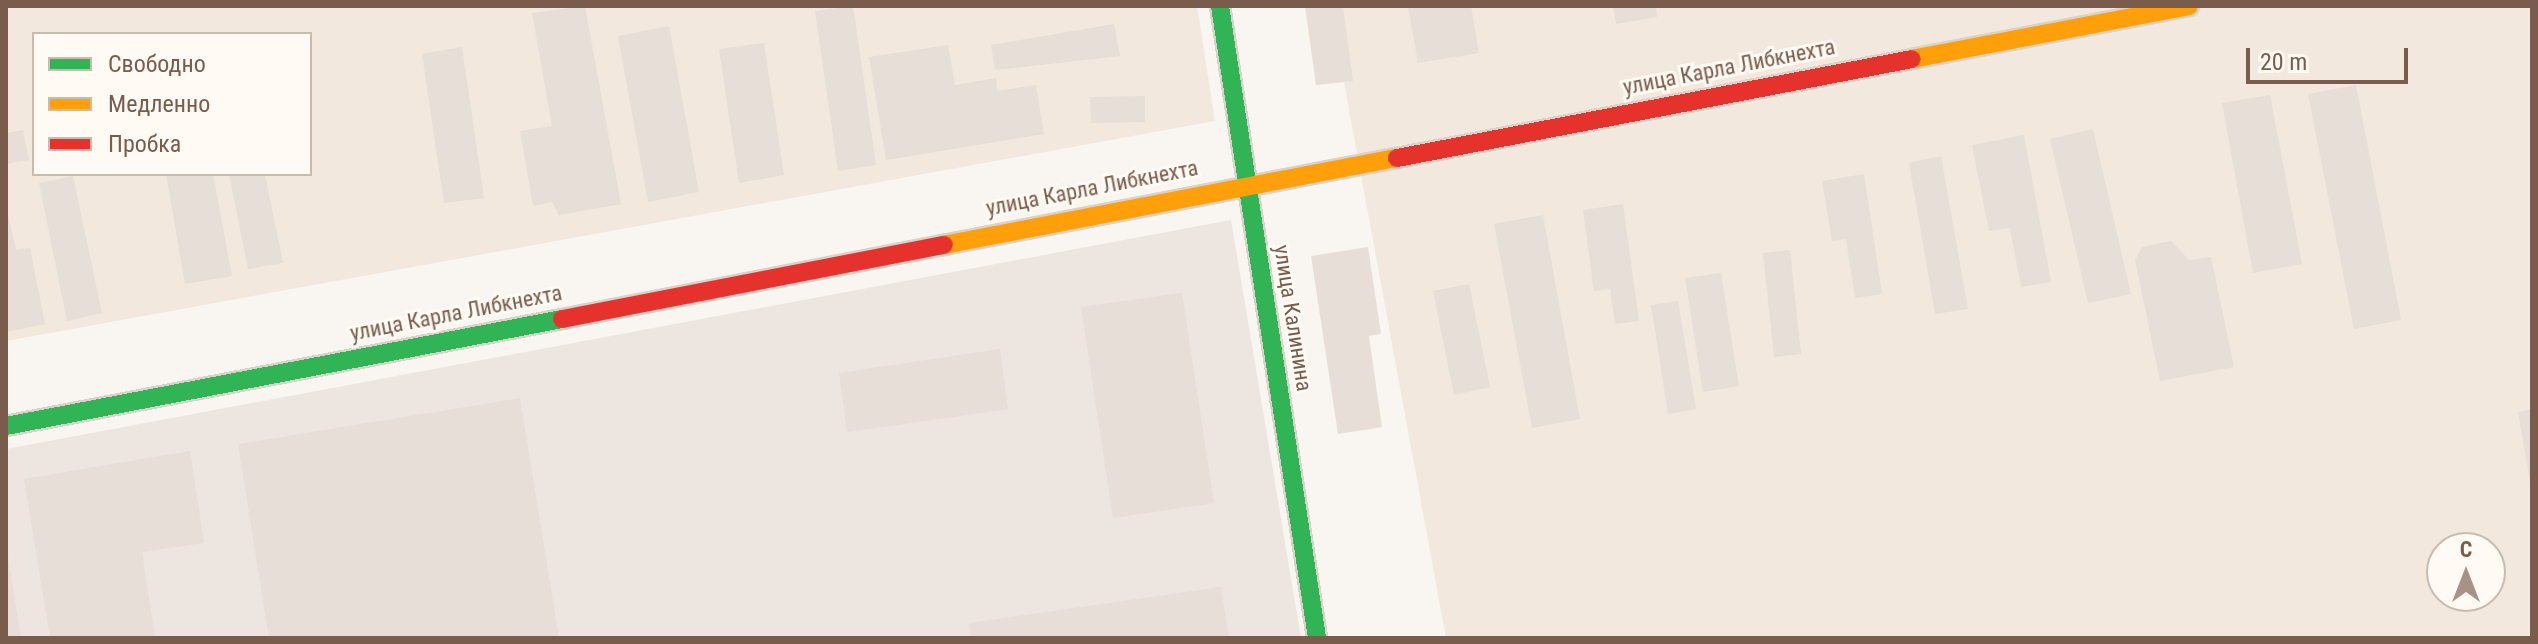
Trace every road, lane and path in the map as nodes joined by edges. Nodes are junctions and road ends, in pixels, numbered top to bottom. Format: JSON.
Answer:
{"nodes":[{"id":1,"x":1220,"y":6,"type":"edge"},
{"id":2,"x":2189,"y":6,"type":"edge"},
{"id":3,"x":1247,"y":182,"type":"junction"},
{"id":4,"x":6,"y":426,"type":"edge"},
{"id":5,"x":1317,"y":638,"type":"edge"}],
"edges":[{"from":1,"to":3,"type":"street","name":"улица Калинина"},
{"from":2,"to":3,"type":"street","name":"улица Карла Либкнехта"},
{"from":3,"to":4,"type":"street","name":"улица Карла Либкнехта"},
{"from":3,"to":5,"type":"street","name":"улица Калинина"}]}
